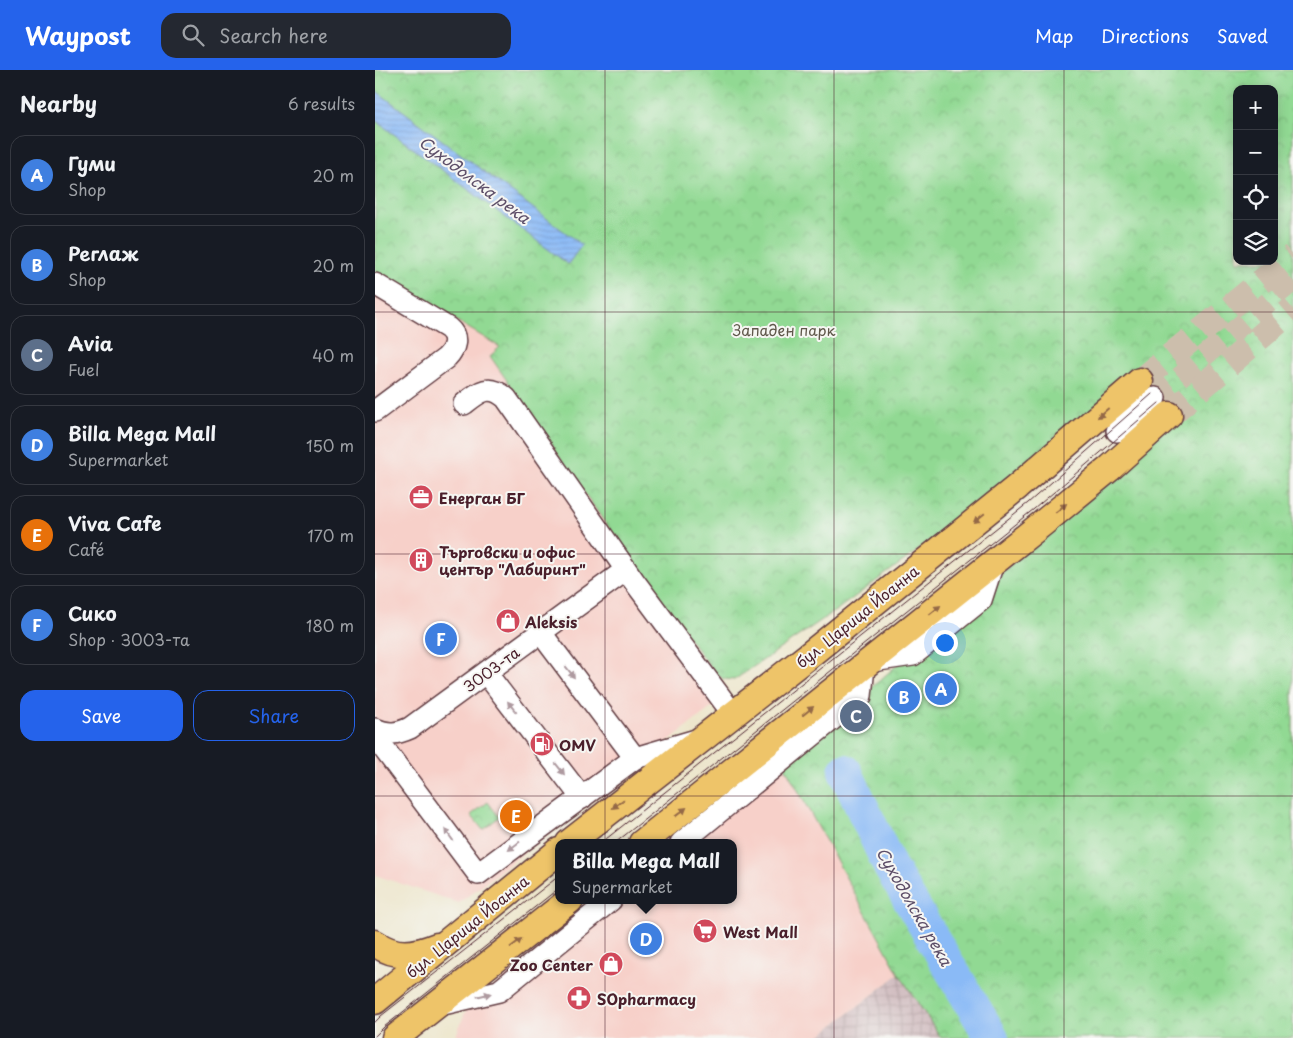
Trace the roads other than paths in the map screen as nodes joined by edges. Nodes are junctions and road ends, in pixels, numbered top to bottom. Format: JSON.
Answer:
{"nodes":[{"id":1,"x":375,"y":284,"type":"edge"},
{"id":2,"x":1155,"y":398,"type":"junction"},
{"id":3,"x":464,"y":404,"type":"dead end"},
{"id":4,"x":375,"y":411,"type":"edge"},
{"id":5,"x":1117,"y":431,"type":"dead end"},
{"id":6,"x":626,"y":570,"type":"junction"},
{"id":7,"x":541,"y":633,"type":"junction"},
{"id":8,"x":868,"y":664,"type":"junction"},
{"id":9,"x":486,"y":673,"type":"junction"},
{"id":10,"x":733,"y":714,"type":"junction"},
{"id":11,"x":375,"y":730,"type":"edge"},
{"id":12,"x":375,"y":737,"type":"edge"},
{"id":13,"x":703,"y":738,"type":"junction"},
{"id":14,"x":770,"y":742,"type":"junction"},
{"id":15,"x":635,"y":758,"type":"junction"},
{"id":16,"x":747,"y":789,"type":"junction"},
{"id":17,"x":578,"y":801,"type":"junction"},
{"id":18,"x":569,"y":839,"type":"edge"},
{"id":19,"x":573,"y":839,"type":"edge"},
{"id":20,"x":647,"y":839,"type":"edge"},
{"id":21,"x":686,"y":839,"type":"edge"},
{"id":22,"x":555,"y":854,"type":"edge"},
{"id":23,"x":565,"y":904,"type":"edge"},
{"id":24,"x":606,"y":904,"type":"edge"},
{"id":25,"x":375,"y":943,"type":"edge"},
{"id":26,"x":445,"y":943,"type":"junction"},
{"id":27,"x":375,"y":1001,"type":"edge"},
{"id":28,"x":436,"y":1006,"type":"junction"},
{"id":29,"x":395,"y":1038,"type":"edge"}],
"edges":[{"from":1,"to":4,"type":"street"},
{"from":2,"to":5,"type":"street"},
{"from":8,"to":2,"type":"main road","one_way":true},
{"from":2,"to":10,"type":"main road","name":"бул. Царица Йоанна","one_way":true},
{"from":3,"to":6,"type":"street"},
{"from":6,"to":7,"type":"street","name":"3003-та"},
{"from":6,"to":10,"type":"street"},
{"from":7,"to":9,"type":"street","name":"3003-та"},
{"from":7,"to":15,"type":"street","one_way":true},
{"from":14,"to":8,"type":"main road","one_way":true},
{"from":8,"to":16,"type":"street"},
{"from":9,"to":11,"type":"street","name":"3003-та"},
{"from":9,"to":17,"type":"street"},
{"from":10,"to":13,"type":"main road","name":"бул. Царица Йоанна"},
{"from":17,"to":12,"type":"street","one_way":true},
{"from":13,"to":15,"type":"street"},
{"from":13,"to":19,"type":"main road","name":"бул. Царица Йоанна","one_way":true},
{"from":14,"to":16,"type":"street"},
{"from":20,"to":14,"type":"main road","one_way":true},
{"from":15,"to":17,"type":"street"},
{"from":16,"to":21,"type":"street"},
{"from":17,"to":18,"type":"street"},
{"from":22,"to":26,"type":"main road","name":"бул. Царица Йоанна"},
{"from":28,"to":23,"type":"main road","one_way":true},
{"from":28,"to":24,"type":"street","one_way":true},
{"from":25,"to":26,"type":"main road"},
{"from":26,"to":27,"type":"main road","name":"бул. Царица Йоанна"},
{"from":28,"to":29,"type":"main road"}]}
